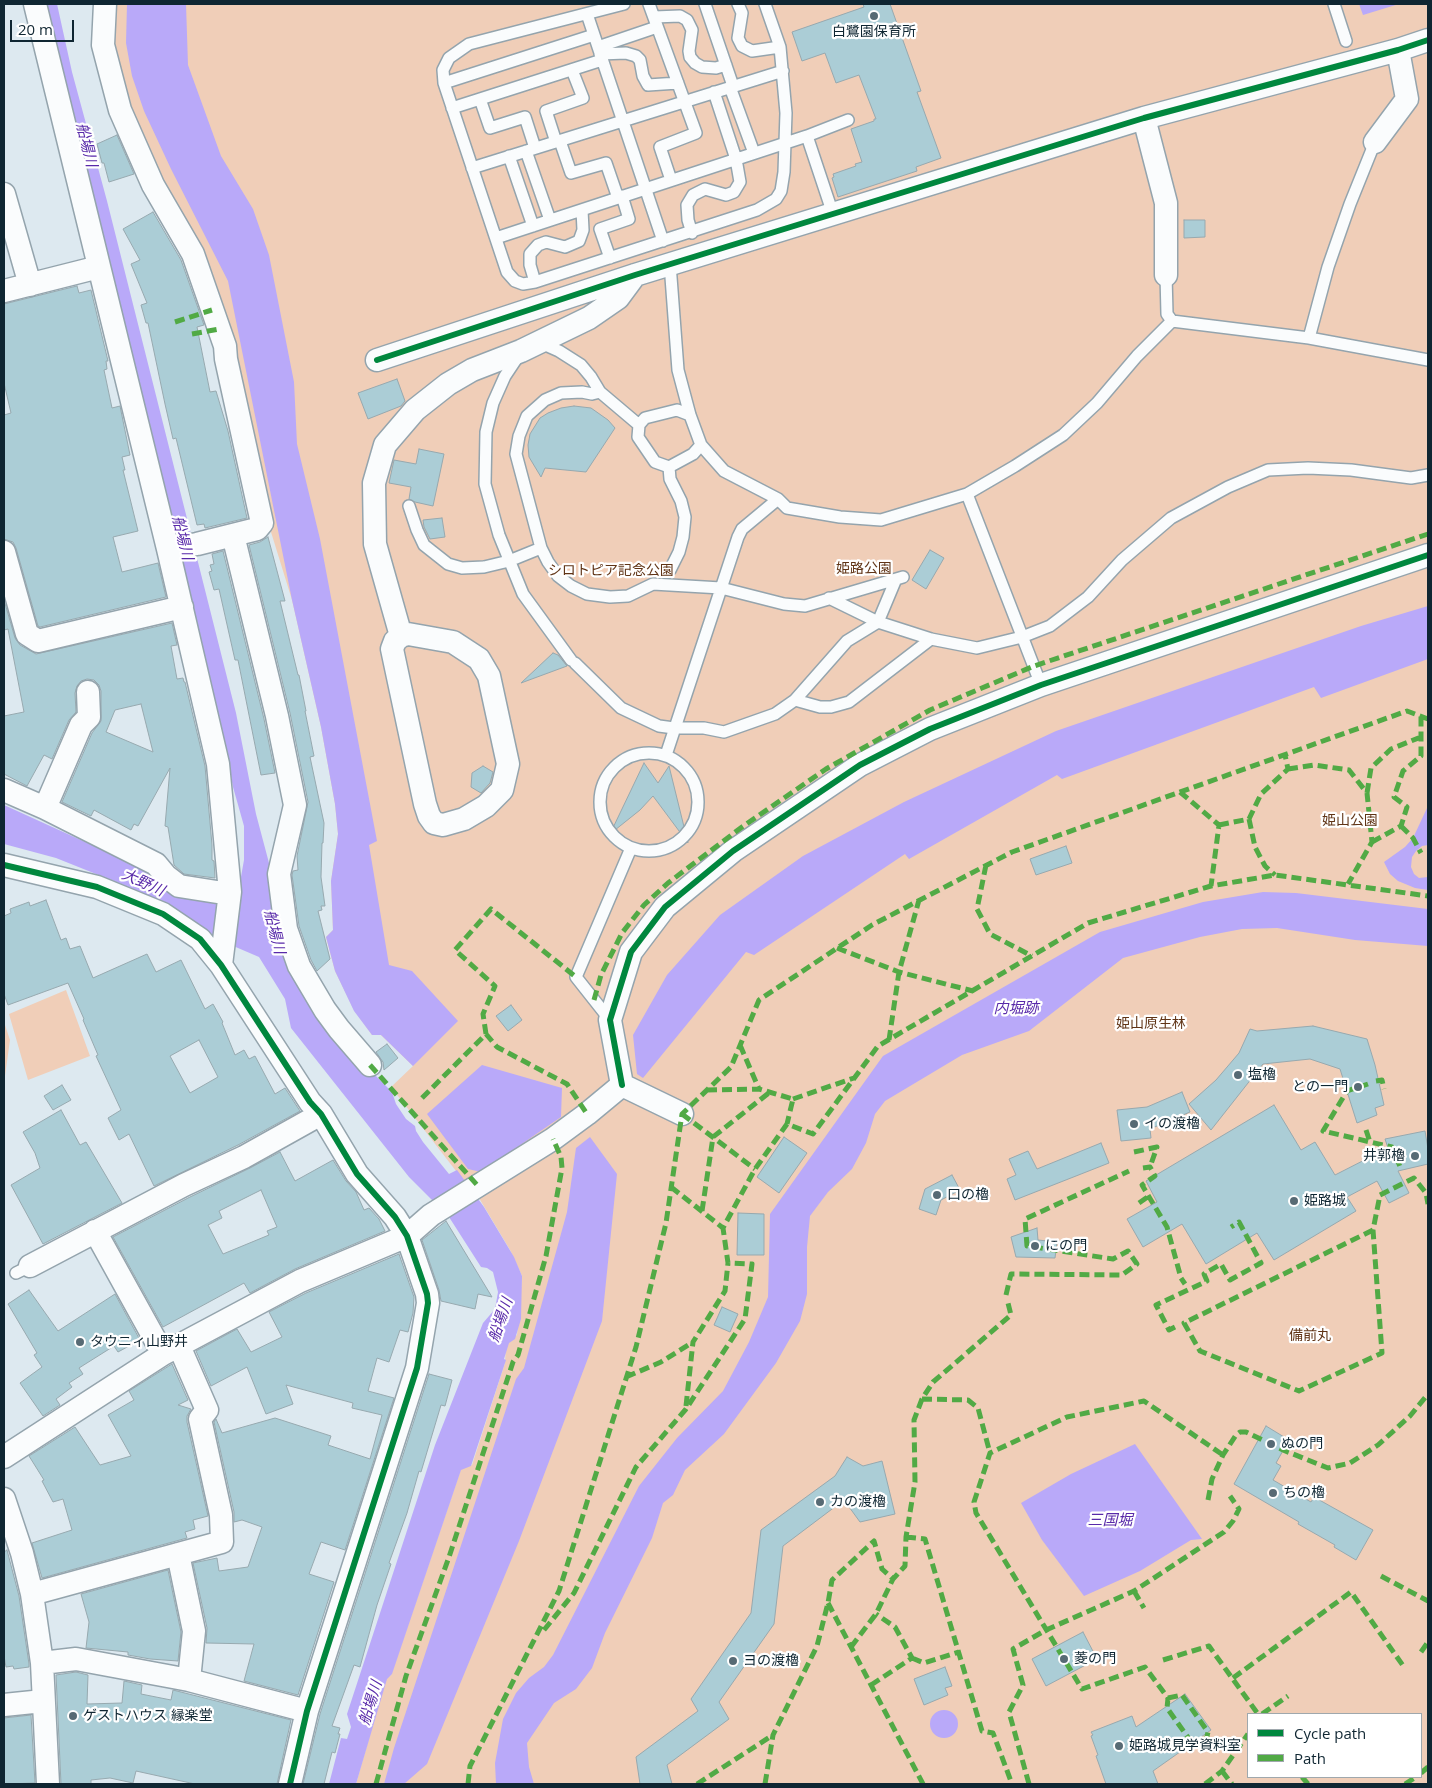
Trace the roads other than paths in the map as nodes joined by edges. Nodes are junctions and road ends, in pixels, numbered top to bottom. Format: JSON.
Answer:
{"nodes":[{"id":1,"x":35,"y":4,"type":"edge"},
{"id":2,"x":105,"y":4,"type":"edge"},
{"id":3,"x":624,"y":4,"type":"edge"},
{"id":4,"x":649,"y":4,"type":"edge"},
{"id":5,"x":705,"y":4,"type":"edge"},
{"id":6,"x":738,"y":4,"type":"edge"},
{"id":7,"x":765,"y":4,"type":"edge"},
{"id":8,"x":1334,"y":4,"type":"edge"},
{"id":9,"x":587,"y":14,"type":"junction"},
{"id":10,"x":656,"y":22,"type":"junction"},
{"id":11,"x":1428,"y":40,"type":"edge"},
{"id":12,"x":1346,"y":41,"type":"dead end"},
{"id":13,"x":780,"y":47,"type":"junction"},
{"id":14,"x":599,"y":49,"type":"junction"},
{"id":15,"x":1398,"y":50,"type":"junction"},
{"id":16,"x":726,"y":65,"type":"junction"},
{"id":17,"x":572,"y":70,"type":"junction"},
{"id":18,"x":783,"y":71,"type":"junction"},
{"id":19,"x":444,"y":83,"type":"junction"},
{"id":20,"x":678,"y":83,"type":"junction"},
{"id":21,"x":732,"y":87,"type":"junction"},
{"id":22,"x":714,"y":92,"type":"junction"},
{"id":23,"x":480,"y":99,"type":"junction"},
{"id":24,"x":685,"y":102,"type":"junction"},
{"id":25,"x":452,"y":108,"type":"junction"},
{"id":26,"x":1144,"y":118,"type":"junction"},
{"id":27,"x":848,"y":120,"type":"dead end"},
{"id":28,"x":623,"y":121,"type":"junction"},
{"id":29,"x":807,"y":136,"type":"junction"},
{"id":30,"x":558,"y":141,"type":"junction"},
{"id":31,"x":786,"y":142,"type":"junction"},
{"id":32,"x":1375,"y":142,"type":"joint"},
{"id":33,"x":530,"y":150,"type":"junction"},
{"id":34,"x":754,"y":153,"type":"junction"},
{"id":35,"x":509,"y":156,"type":"junction"},
{"id":36,"x":736,"y":159,"type":"junction"},
{"id":37,"x":472,"y":168,"type":"junction"},
{"id":38,"x":671,"y":180,"type":"junction"},
{"id":39,"x":645,"y":188,"type":"junction"},
{"id":40,"x":4,"y":194,"type":"edge"},
{"id":41,"x":620,"y":197,"type":"junction"},
{"id":42,"x":582,"y":210,"type":"junction"},
{"id":43,"x":833,"y":214,"type":"junction"},
{"id":44,"x":550,"y":220,"type":"junction"},
{"id":45,"x":533,"y":226,"type":"junction"},
{"id":46,"x":692,"y":233,"type":"junction"},
{"id":47,"x":496,"y":238,"type":"junction"},
{"id":48,"x":663,"y":241,"type":"junction"},
{"id":49,"x":610,"y":258,"type":"junction"},
{"id":50,"x":670,"y":264,"type":"junction"},
{"id":51,"x":99,"y":267,"type":"junction"},
{"id":52,"x":635,"y":275,"type":"junction"},
{"id":53,"x":1166,"y":275,"type":"joint"},
{"id":54,"x":535,"y":282,"type":"junction"},
{"id":55,"x":30,"y":285,"type":"junction"},
{"id":56,"x":4,"y":291,"type":"edge"},
{"id":57,"x":1172,"y":321,"type":"junction"},
{"id":58,"x":1309,"y":338,"type":"junction"},
{"id":59,"x":531,"y":347,"type":"junction"},
{"id":60,"x":377,"y":360,"type":"dead end"},
{"id":61,"x":1428,"y":360,"type":"edge"},
{"id":62,"x":600,"y":392,"type":"junction"},
{"id":63,"x":690,"y":415,"type":"junction"},
{"id":64,"x":639,"y":425,"type":"junction"},
{"id":65,"x":701,"y":445,"type":"junction"},
{"id":66,"x":669,"y":467,"type":"junction"},
{"id":67,"x":1428,"y":475,"type":"edge"},
{"id":68,"x":967,"y":494,"type":"junction"},
{"id":69,"x":778,"y":499,"type":"junction"},
{"id":70,"x":409,"y":506,"type":"dead end"},
{"id":71,"x":233,"y":535,"type":"junction"},
{"id":72,"x":541,"y":548,"type":"junction"},
{"id":73,"x":168,"y":549,"type":"junction"},
{"id":74,"x":4,"y":552,"type":"edge"},
{"id":75,"x":1428,"y":556,"type":"edge"},
{"id":76,"x":509,"y":560,"type":"junction"},
{"id":77,"x":670,"y":570,"type":"dead end"},
{"id":78,"x":721,"y":588,"type":"junction"},
{"id":79,"x":829,"y":598,"type":"junction"},
{"id":80,"x":182,"y":607,"type":"junction"},
{"id":81,"x":878,"y":622,"type":"junction"},
{"id":82,"x":401,"y":636,"type":"junction"},
{"id":83,"x":1022,"y":637,"type":"junction"},
{"id":84,"x":931,"y":639,"type":"junction"},
{"id":85,"x":1041,"y":685,"type":"junction"},
{"id":86,"x":88,"y":692,"type":"dead end"},
{"id":87,"x":795,"y":700,"type":"junction"},
{"id":88,"x":674,"y":728,"type":"junction"},
{"id":89,"x":666,"y":755,"type":"junction"},
{"id":90,"x":4,"y":790,"type":"edge"},
{"id":91,"x":45,"y":808,"type":"junction"},
{"id":92,"x":631,"y":848,"type":"junction"},
{"id":93,"x":4,"y":865,"type":"edge"},
{"id":94,"x":230,"y":892,"type":"junction"},
{"id":95,"x":221,"y":966,"type":"junction"},
{"id":96,"x":610,"y":1020,"type":"junction"},
{"id":97,"x":370,"y":1065,"type":"dead end"},
{"id":98,"x":622,"y":1085,"type":"junction"},
{"id":99,"x":320,"y":1114,"type":"junction"},
{"id":100,"x":682,"y":1114,"type":"dead end"},
{"id":101,"x":95,"y":1231,"type":"junction"},
{"id":102,"x":407,"y":1236,"type":"junction"},
{"id":103,"x":23,"y":1270,"type":"dead end"},
{"id":104,"x":171,"y":1350,"type":"junction"},
{"id":105,"x":4,"y":1458,"type":"edge"},
{"id":106,"x":4,"y":1499,"type":"edge"},
{"id":107,"x":178,"y":1554,"type":"junction"},
{"id":108,"x":32,"y":1594,"type":"junction"},
{"id":109,"x":42,"y":1662,"type":"junction"},
{"id":110,"x":188,"y":1680,"type":"junction"},
{"id":111,"x":43,"y":1701,"type":"junction"},
{"id":112,"x":4,"y":1705,"type":"edge"},
{"id":113,"x":307,"y":1712,"type":"junction"},
{"id":114,"x":48,"y":1784,"type":"edge"},
{"id":115,"x":290,"y":1784,"type":"edge"}],
"edges":[{"from":1,"to":51,"type":"street"},
{"from":2,"to":71,"type":"street"},
{"from":3,"to":9,"type":"lane"},
{"from":4,"to":10,"type":"lane"},
{"from":5,"to":16,"type":"lane"},
{"from":6,"to":13,"type":"lane"},
{"from":7,"to":13,"type":"lane"},
{"from":8,"to":12,"type":"lane"},
{"from":9,"to":14,"type":"lane"},
{"from":9,"to":19,"type":"lane"},
{"from":10,"to":14,"type":"lane"},
{"from":10,"to":16,"type":"lane"},
{"from":10,"to":20,"type":"lane"},
{"from":11,"to":15,"type":"street"},
{"from":13,"to":18,"type":"lane"},
{"from":14,"to":17,"type":"lane"},
{"from":14,"to":19,"type":"lane"},
{"from":14,"to":20,"type":"lane"},
{"from":14,"to":28,"type":"lane"},
{"from":15,"to":26,"type":"street"},
{"from":15,"to":32,"type":"street"},
{"from":16,"to":21,"type":"lane"},
{"from":17,"to":23,"type":"lane"},
{"from":17,"to":30,"type":"lane"},
{"from":18,"to":21,"type":"lane"},
{"from":18,"to":31,"type":"lane"},
{"from":19,"to":25,"type":"lane"},
{"from":20,"to":24,"type":"lane"},
{"from":21,"to":22,"type":"lane"},
{"from":21,"to":34,"type":"lane"},
{"from":22,"to":24,"type":"lane"},
{"from":22,"to":36,"type":"lane"},
{"from":23,"to":25,"type":"lane"},
{"from":23,"to":33,"type":"lane"},
{"from":24,"to":28,"type":"lane"},
{"from":24,"to":38,"type":"lane"},
{"from":25,"to":37,"type":"lane"},
{"from":26,"to":43,"type":"street"},
{"from":26,"to":53,"type":"street"},
{"from":27,"to":29,"type":"lane"},
{"from":28,"to":30,"type":"lane"},
{"from":28,"to":39,"type":"lane"},
{"from":29,"to":31,"type":"lane"},
{"from":29,"to":43,"type":"lane"},
{"from":30,"to":33,"type":"lane"},
{"from":30,"to":41,"type":"lane"},
{"from":31,"to":34,"type":"lane"},
{"from":31,"to":46,"type":"lane"},
{"from":32,"to":58,"type":"lane"},
{"from":33,"to":35,"type":"lane"},
{"from":33,"to":44,"type":"lane"},
{"from":34,"to":36,"type":"lane"},
{"from":35,"to":37,"type":"lane"},
{"from":35,"to":45,"type":"lane"},
{"from":36,"to":38,"type":"lane"},
{"from":36,"to":46,"type":"lane"},
{"from":37,"to":47,"type":"lane"},
{"from":38,"to":39,"type":"lane"},
{"from":39,"to":41,"type":"lane"},
{"from":39,"to":48,"type":"lane"},
{"from":40,"to":55,"type":"street"},
{"from":41,"to":42,"type":"lane"},
{"from":41,"to":49,"type":"lane"},
{"from":42,"to":44,"type":"lane"},
{"from":42,"to":54,"type":"lane"},
{"from":43,"to":50,"type":"street"},
{"from":44,"to":45,"type":"lane"},
{"from":45,"to":47,"type":"lane"},
{"from":46,"to":48,"type":"lane"},
{"from":47,"to":54,"type":"lane"},
{"from":48,"to":49,"type":"lane"},
{"from":49,"to":54,"type":"lane"},
{"from":50,"to":52,"type":"street"},
{"from":50,"to":63,"type":"lane"},
{"from":51,"to":55,"type":"street"},
{"from":51,"to":73,"type":"street"},
{"from":52,"to":59,"type":"street"},
{"from":52,"to":60,"type":"street"},
{"from":53,"to":57,"type":"lane"},
{"from":55,"to":56,"type":"street"},
{"from":57,"to":58,"type":"lane"},
{"from":57,"to":68,"type":"lane"},
{"from":58,"to":61,"type":"lane"},
{"from":59,"to":62,"type":"lane"},
{"from":59,"to":76,"type":"lane"},
{"from":59,"to":82,"type":"street"},
{"from":62,"to":64,"type":"lane"},
{"from":62,"to":72,"type":"lane"},
{"from":63,"to":64,"type":"lane"},
{"from":63,"to":65,"type":"lane"},
{"from":64,"to":66,"type":"lane"},
{"from":65,"to":66,"type":"lane"},
{"from":65,"to":69,"type":"lane"},
{"from":66,"to":77,"type":"lane"},
{"from":67,"to":83,"type":"lane"},
{"from":68,"to":69,"type":"lane"},
{"from":68,"to":83,"type":"lane"},
{"from":69,"to":78,"type":"lane"},
{"from":70,"to":76,"type":"lane"},
{"from":71,"to":73,"type":"street"},
{"from":71,"to":97,"type":"street"},
{"from":72,"to":76,"type":"lane"},
{"from":72,"to":78,"type":"lane"},
{"from":73,"to":80,"type":"street"},
{"from":74,"to":80,"type":"street"},
{"from":75,"to":85,"type":"street"},
{"from":76,"to":88,"type":"lane"},
{"from":78,"to":79,"type":"lane"},
{"from":78,"to":88,"type":"lane"},
{"from":79,"to":81,"type":"lane"},
{"from":79,"to":81,"type":"lane"},
{"from":80,"to":94,"type":"street"},
{"from":81,"to":84,"type":"lane"},
{"from":81,"to":87,"type":"lane"},
{"from":82,"to":82,"type":"street"},
{"from":83,"to":84,"type":"lane"},
{"from":83,"to":85,"type":"lane"},
{"from":84,"to":87,"type":"lane"},
{"from":85,"to":96,"type":"street"},
{"from":86,"to":91,"type":"street"},
{"from":87,"to":88,"type":"lane"},
{"from":88,"to":89,"type":"lane"},
{"from":89,"to":92,"type":"lane"},
{"from":89,"to":92,"type":"lane"},
{"from":90,"to":91,"type":"street"},
{"from":91,"to":94,"type":"street"},
{"from":92,"to":96,"type":"lane"},
{"from":93,"to":95,"type":"street"},
{"from":94,"to":95,"type":"street"},
{"from":95,"to":99,"type":"street"},
{"from":96,"to":98,"type":"street"},
{"from":98,"to":100,"type":"street"},
{"from":98,"to":102,"type":"street"},
{"from":99,"to":101,"type":"street"},
{"from":99,"to":102,"type":"street"},
{"from":101,"to":103,"type":"street"},
{"from":101,"to":104,"type":"street"},
{"from":102,"to":104,"type":"street"},
{"from":102,"to":113,"type":"street"},
{"from":104,"to":105,"type":"street"},
{"from":104,"to":107,"type":"street"},
{"from":106,"to":108,"type":"street"},
{"from":107,"to":108,"type":"street"},
{"from":107,"to":110,"type":"street"},
{"from":108,"to":109,"type":"street"},
{"from":109,"to":110,"type":"street"},
{"from":109,"to":111,"type":"street"},
{"from":110,"to":113,"type":"street"},
{"from":111,"to":112,"type":"street"},
{"from":111,"to":114,"type":"street"},
{"from":113,"to":115,"type":"street"}]}
